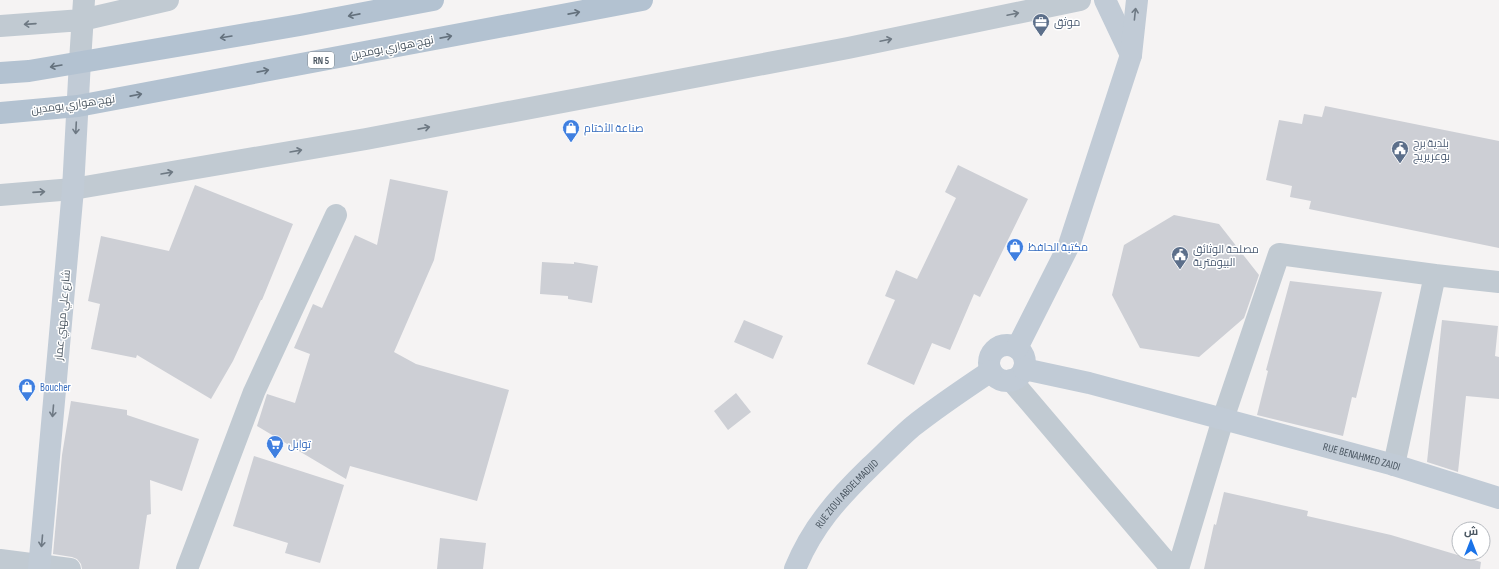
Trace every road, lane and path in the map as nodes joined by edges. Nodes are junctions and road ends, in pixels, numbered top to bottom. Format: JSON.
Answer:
{"nodes":[{"id":1,"x":168,"y":0,"type":"edge"},
{"id":2,"x":433,"y":0,"type":"edge"},
{"id":3,"x":642,"y":0,"type":"edge"},
{"id":4,"x":1080,"y":0,"type":"edge"},
{"id":5,"x":1105,"y":0,"type":"edge"},
{"id":6,"x":1137,"y":0,"type":"edge"},
{"id":7,"x":388,"y":5,"type":"edge"},
{"id":8,"x":83,"y":10,"type":"edge"},
{"id":9,"x":0,"y":26,"type":"edge"},
{"id":10,"x":1131,"y":55,"type":"junction"},
{"id":11,"x":80,"y":61,"type":"junction"},
{"id":12,"x":0,"y":73,"type":"edge"},
{"id":13,"x":78,"y":106,"type":"junction"},
{"id":14,"x":0,"y":113,"type":"edge"},
{"id":15,"x":73,"y":190,"type":"junction"},
{"id":16,"x":0,"y":195,"type":"edge"},
{"id":17,"x":336,"y":215,"type":"dead end"},
{"id":18,"x":1435,"y":275,"type":"junction"},
{"id":19,"x":1499,"y":282,"type":"edge"},
{"id":20,"x":1017,"y":348,"type":"junction"},
{"id":21,"x":991,"y":371,"type":"junction"},
{"id":22,"x":1017,"y":375,"type":"junction"},
{"id":23,"x":1223,"y":419,"type":"junction"},
{"id":24,"x":1394,"y":465,"type":"junction"},
{"id":25,"x":1499,"y":498,"type":"edge"},
{"id":26,"x":0,"y":560,"type":"edge"},
{"id":27,"x":39,"y":567,"type":"edge"},
{"id":28,"x":70,"y":569,"type":"edge"},
{"id":29,"x":187,"y":569,"type":"edge"},
{"id":30,"x":795,"y":569,"type":"edge"},
{"id":31,"x":1172,"y":569,"type":"edge"},
{"id":32,"x":1178,"y":569,"type":"edge"}],
"edges":[{"from":1,"to":8,"type":"street"},
{"from":2,"to":7,"type":"main road"},
{"from":13,"to":3,"type":"main road","name":"نهج هواري بومدين","number":"RN 5","one_way":true},
{"from":15,"to":4,"type":"street","one_way":true},
{"from":5,"to":10,"type":"street"},
{"from":10,"to":6,"type":"street","one_way":true},
{"from":7,"to":11,"type":"main road","one_way":true},
{"from":8,"to":9,"type":"street","one_way":true},
{"from":8,"to":11,"type":"street"},
{"from":10,"to":20,"type":"street"},
{"from":11,"to":12,"type":"main road","one_way":true},
{"from":11,"to":13,"type":"street","name":"شارع علي مهني عمار"},
{"from":13,"to":14,"type":"main road","name":"نهج هواري بومدين","number":"RN 5"},
{"from":13,"to":15,"type":"street","name":"شارع علي مهني عمار","one_way":true},
{"from":16,"to":15,"type":"street","one_way":true},
{"from":15,"to":27,"type":"street","name":"شارع علي مهني عمار","one_way":true},
{"from":17,"to":29,"type":"street"},
{"from":18,"to":19,"type":"street"},
{"from":18,"to":23,"type":"street"},
{"from":18,"to":24,"type":"street"},
{"from":20,"to":21,"type":"street"},
{"from":20,"to":22,"type":"street"},
{"from":21,"to":22,"type":"street"},
{"from":21,"to":30,"type":"street","name":"RUE ZIOUI ABDELMADJID"},
{"from":22,"to":23,"type":"street","name":"RUE BENAHMED ZAIDI"},
{"from":22,"to":31,"type":"street"},
{"from":23,"to":24,"type":"street","name":"RUE BENAHMED ZAIDI"},
{"from":23,"to":32,"type":"street"},
{"from":24,"to":25,"type":"street","name":"RUE BENAHMED ZAIDI"},
{"from":26,"to":27,"type":"street"},
{"from":27,"to":28,"type":"street"}]}
